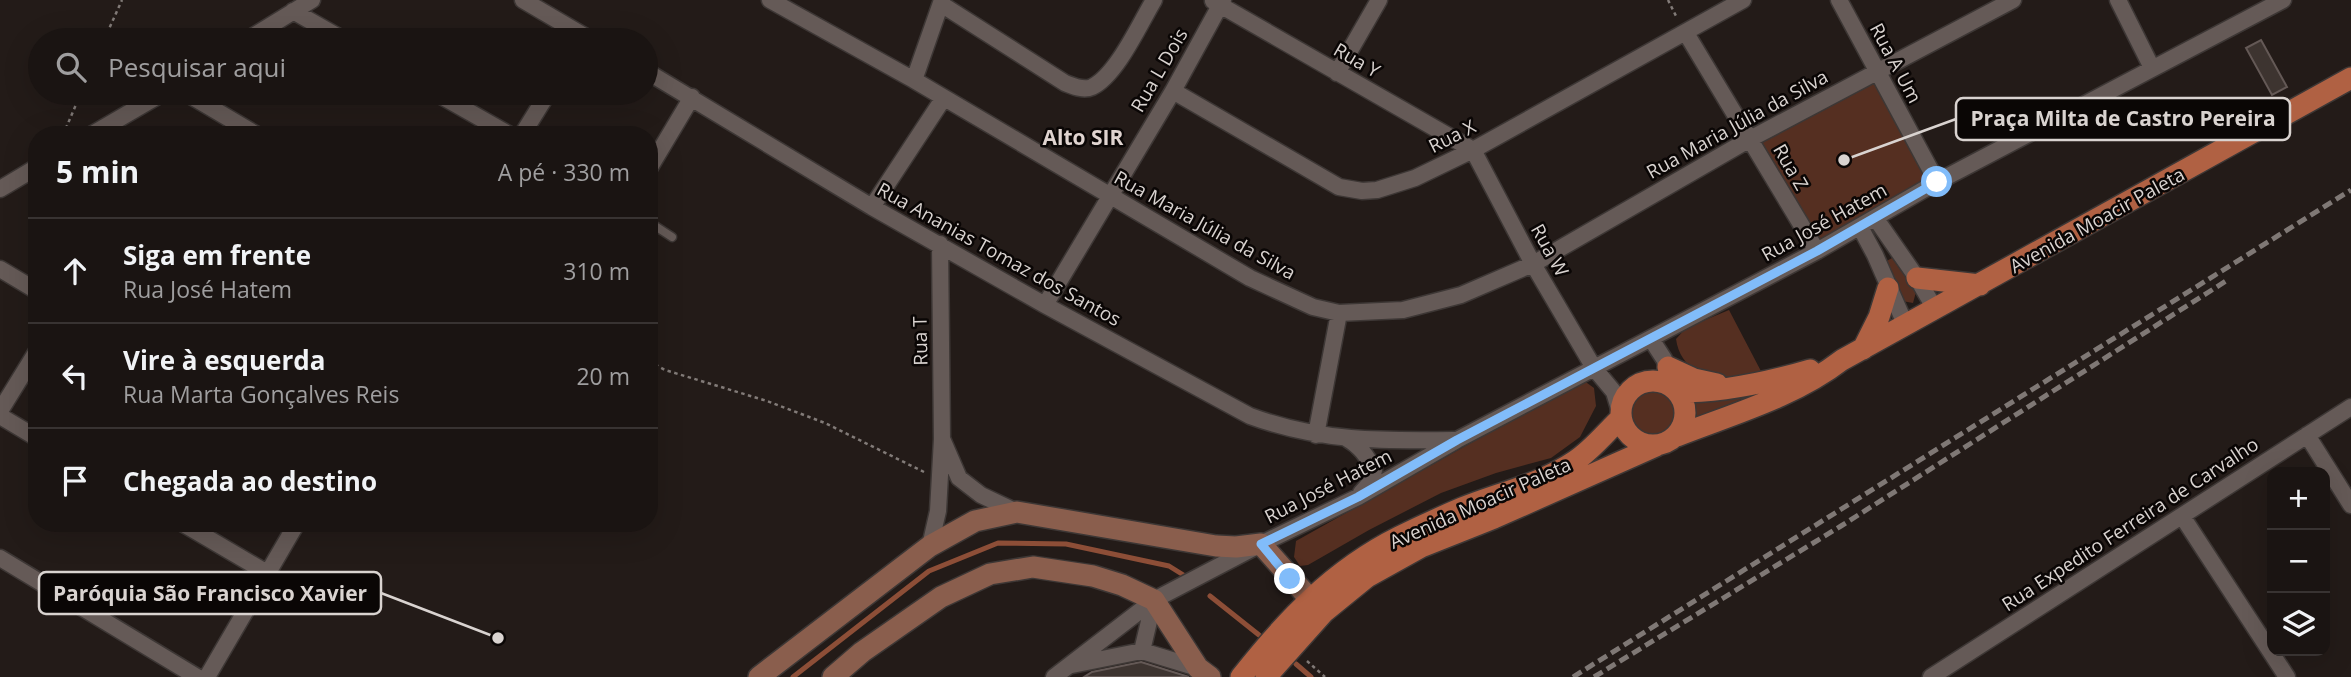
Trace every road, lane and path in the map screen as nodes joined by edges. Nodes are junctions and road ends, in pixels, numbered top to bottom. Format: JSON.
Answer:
{"nodes":[{"id":1,"x":122,"y":0,"type":"edge"},
{"id":2,"x":312,"y":0,"type":"edge"},
{"id":3,"x":523,"y":0,"type":"edge"},
{"id":4,"x":770,"y":0,"type":"edge"},
{"id":5,"x":1154,"y":0,"type":"edge"},
{"id":6,"x":1379,"y":0,"type":"edge"},
{"id":7,"x":1668,"y":0,"type":"edge"},
{"id":8,"x":1744,"y":0,"type":"edge"},
{"id":9,"x":1839,"y":0,"type":"edge"},
{"id":10,"x":2013,"y":0,"type":"edge"},
{"id":11,"x":2118,"y":0,"type":"edge"},
{"id":12,"x":2283,"y":0,"type":"edge"},
{"id":13,"x":942,"y":2,"type":"edge"},
{"id":14,"x":1218,"y":2,"type":"edge"},
{"id":15,"x":293,"y":11,"type":"junction"},
{"id":16,"x":109,"y":28,"type":"edge"},
{"id":17,"x":266,"y":28,"type":"edge"},
{"id":18,"x":323,"y":28,"type":"edge"},
{"id":19,"x":567,"y":28,"type":"edge"},
{"id":20,"x":1686,"y":33,"type":"junction"},
{"id":21,"x":2152,"y":68,"type":"junction"},
{"id":22,"x":1876,"y":71,"type":"junction"},
{"id":23,"x":1337,"y":73,"type":"junction"},
{"id":24,"x":658,"y":78,"type":"edge"},
{"id":25,"x":2351,"y":78,"type":"edge"},
{"id":26,"x":914,"y":80,"type":"junction"},
{"id":27,"x":1173,"y":91,"type":"junction"},
{"id":28,"x":692,"y":97,"type":"junction"},
{"id":29,"x":943,"y":99,"type":"junction"},
{"id":30,"x":76,"y":105,"type":"edge"},
{"id":31,"x":142,"y":105,"type":"edge"},
{"id":32,"x":206,"y":105,"type":"edge"},
{"id":33,"x":457,"y":105,"type":"edge"},
{"id":34,"x":541,"y":105,"type":"edge"},
{"id":35,"x":67,"y":126,"type":"edge"},
{"id":36,"x":106,"y":126,"type":"edge"},
{"id":37,"x":242,"y":126,"type":"edge"},
{"id":38,"x":494,"y":126,"type":"edge"},
{"id":39,"x":528,"y":126,"type":"edge"},
{"id":40,"x":1750,"y":139,"type":"junction"},
{"id":41,"x":1473,"y":150,"type":"junction"},
{"id":42,"x":658,"y":154,"type":"edge"},
{"id":43,"x":28,"y":172,"type":"edge"},
{"id":44,"x":1937,"y":182,"type":"junction"},
{"id":45,"x":0,"y":189,"type":"edge"},
{"id":46,"x":1110,"y":196,"type":"junction"},
{"id":47,"x":872,"y":207,"type":"junction"},
{"id":48,"x":1876,"y":219,"type":"junction"},
{"id":49,"x":1860,"y":227,"type":"junction"},
{"id":50,"x":658,"y":228,"type":"edge"},
{"id":51,"x":672,"y":237,"type":"dead end"},
{"id":52,"x":940,"y":244,"type":"junction"},
{"id":53,"x":1817,"y":251,"type":"junction"},
{"id":54,"x":1533,"y":264,"type":"junction"},
{"id":55,"x":0,"y":269,"type":"edge"},
{"id":56,"x":1917,"y":278,"type":"junction"},
{"id":57,"x":1980,"y":285,"type":"junction"},
{"id":58,"x":28,"y":286,"type":"edge"},
{"id":59,"x":1888,"y":288,"type":"junction"},
{"id":60,"x":1045,"y":305,"type":"junction"},
{"id":61,"x":1935,"y":310,"type":"junction"},
{"id":62,"x":1339,"y":313,"type":"junction"},
{"id":63,"x":1680,"y":321,"type":"junction"},
{"id":64,"x":1906,"y":326,"type":"junction"},
{"id":65,"x":1651,"y":339,"type":"junction"},
{"id":66,"x":1863,"y":349,"type":"junction"},
{"id":67,"x":1842,"y":360,"type":"junction"},
{"id":68,"x":1666,"y":363,"type":"junction"},
{"id":69,"x":28,"y":366,"type":"edge"},
{"id":70,"x":658,"y":366,"type":"edge"},
{"id":71,"x":1594,"y":368,"type":"junction"},
{"id":72,"x":1740,"y":387,"type":"junction"},
{"id":73,"x":1676,"y":390,"type":"junction"},
{"id":74,"x":2351,"y":407,"type":"edge"},
{"id":75,"x":0,"y":414,"type":"edge"},
{"id":76,"x":1621,"y":415,"type":"junction"},
{"id":77,"x":28,"y":432,"type":"edge"},
{"id":78,"x":1316,"y":435,"type":"junction"},
{"id":79,"x":2307,"y":435,"type":"junction"},
{"id":80,"x":1676,"y":436,"type":"junction"},
{"id":81,"x":1346,"y":438,"type":"junction"},
{"id":82,"x":942,"y":439,"type":"junction"},
{"id":83,"x":1457,"y":440,"type":"junction"},
{"id":84,"x":1657,"y":446,"type":"junction"},
{"id":85,"x":939,"y":479,"type":"junction"},
{"id":86,"x":1358,"y":497,"type":"junction"},
{"id":87,"x":2351,"y":505,"type":"edge"},
{"id":88,"x":1017,"y":512,"type":"junction"},
{"id":89,"x":2182,"y":516,"type":"junction"},
{"id":90,"x":198,"y":532,"type":"edge"},
{"id":91,"x":292,"y":532,"type":"edge"},
{"id":92,"x":1261,"y":544,"type":"junction"},
{"id":93,"x":930,"y":546,"type":"junction"},
{"id":94,"x":0,"y":558,"type":"edge"},
{"id":95,"x":267,"y":573,"type":"junction"},
{"id":96,"x":1309,"y":598,"type":"junction"},
{"id":97,"x":1154,"y":600,"type":"junction"},
{"id":98,"x":1291,"y":647,"type":"junction"},
{"id":99,"x":1142,"y":651,"type":"junction"},
{"id":100,"x":1070,"y":665,"type":"junction"},
{"id":101,"x":1205,"y":674,"type":"edge"},
{"id":102,"x":197,"y":677,"type":"edge"},
{"id":103,"x":207,"y":677,"type":"edge"},
{"id":104,"x":759,"y":677,"type":"edge"},
{"id":105,"x":833,"y":677,"type":"edge"},
{"id":106,"x":1054,"y":677,"type":"edge"},
{"id":107,"x":1241,"y":677,"type":"edge"},
{"id":108,"x":1266,"y":677,"type":"edge"},
{"id":109,"x":1325,"y":677,"type":"edge"},
{"id":110,"x":1931,"y":677,"type":"edge"},
{"id":111,"x":2287,"y":677,"type":"edge"}],
"edges":[{"from":1,"to":16,"type":"path"},
{"from":2,"to":15,"type":"street"},
{"from":3,"to":19,"type":"street"},
{"from":4,"to":26,"type":"street","name":"Rua Maria Júlia da Silva"},
{"from":5,"to":13,"type":"street"},
{"from":6,"to":23,"type":"street"},
{"from":7,"to":20,"type":"path"},
{"from":8,"to":20,"type":"street","name":"Rua X"},
{"from":9,"to":22,"type":"street","name":"Rua A Um"},
{"from":10,"to":22,"type":"street","name":"Rua Maria Júlia da Silva"},
{"from":11,"to":21,"type":"street"},
{"from":12,"to":21,"type":"street","name":"Rua José Hatem"},
{"from":13,"to":26,"type":"street"},
{"from":14,"to":23,"type":"street","name":"Rua Y"},
{"from":14,"to":27,"type":"street","name":"Rua L Dois"},
{"from":15,"to":17,"type":"street"},
{"from":15,"to":18,"type":"street"},
{"from":20,"to":40,"type":"street","name":"Rua Z"},
{"from":20,"to":41,"type":"street","name":"Rua X"},
{"from":21,"to":44,"type":"street","name":"Rua José Hatem"},
{"from":22,"to":40,"type":"street","name":"Rua Maria Júlia da Silva"},
{"from":22,"to":44,"type":"street","name":"Rua A Um"},
{"from":23,"to":41,"type":"street","name":"Rua Y"},
{"from":24,"to":28,"type":"street","name":"Rua Ananias Tomaz dos Santos"},
{"from":25,"to":57,"type":"main road","name":"Avenida Moacir Paleta"},
{"from":26,"to":29,"type":"street","name":"Rua Maria Júlia da Silva"},
{"from":27,"to":41,"type":"street","name":"Rua X"},
{"from":27,"to":46,"type":"street","name":"Rua L Dois"},
{"from":28,"to":42,"type":"street"},
{"from":28,"to":47,"type":"street","name":"Rua Ananias Tomaz dos Santos"},
{"from":29,"to":46,"type":"street","name":"Rua Maria Júlia da Silva"},
{"from":29,"to":47,"type":"street"},
{"from":30,"to":35,"type":"path"},
{"from":31,"to":36,"type":"street"},
{"from":32,"to":37,"type":"street"},
{"from":33,"to":38,"type":"street"},
{"from":34,"to":39,"type":"street"},
{"from":40,"to":53,"type":"street","name":"Rua Z"},
{"from":40,"to":54,"type":"street","name":"Rua Maria Júlia da Silva"},
{"from":41,"to":54,"type":"street","name":"Rua W"},
{"from":43,"to":45,"type":"street"},
{"from":44,"to":48,"type":"street","name":"Rua José Hatem"},
{"from":46,"to":60,"type":"street","name":"Rua L Dois"},
{"from":46,"to":62,"type":"street","name":"Rua Maria Júlia da Silva"},
{"from":47,"to":52,"type":"street","name":"Rua Ananias Tomaz dos Santos"},
{"from":48,"to":49,"type":"street","name":"Rua José Hatem"},
{"from":48,"to":56,"type":"street"},
{"from":49,"to":53,"type":"street","name":"Rua José Hatem"},
{"from":49,"to":59,"type":"street"},
{"from":50,"to":51,"type":"lane"},
{"from":52,"to":60,"type":"street","name":"Rua Ananias Tomaz dos Santos"},
{"from":52,"to":82,"type":"street","name":"Rua T"},
{"from":53,"to":63,"type":"street","name":"Rua José Hatem"},
{"from":54,"to":62,"type":"street","name":"Rua Maria Júlia da Silva"},
{"from":54,"to":71,"type":"street","name":"Rua W"},
{"from":55,"to":58,"type":"street"},
{"from":56,"to":57,"type":"main road"},
{"from":56,"to":61,"type":"street"},
{"from":57,"to":61,"type":"main road","name":"Avenida Moacir Paleta"},
{"from":59,"to":64,"type":"street"},
{"from":59,"to":66,"type":"main road"},
{"from":60,"to":78,"type":"street","name":"Rua Ananias Tomaz dos Santos"},
{"from":61,"to":64,"type":"main road","name":"Avenida Moacir Paleta"},
{"from":62,"to":78,"type":"street"},
{"from":63,"to":65,"type":"street","name":"Rua José Hatem"},
{"from":63,"to":68,"type":"street"},
{"from":64,"to":66,"type":"main road","name":"Avenida Moacir Paleta"},
{"from":65,"to":68,"type":"street"},
{"from":65,"to":71,"type":"street","name":"Rua José Hatem"},
{"from":66,"to":67,"type":"main road","name":"Avenida Moacir Paleta"},
{"from":67,"to":72,"type":"main road","name":"Avenida Moacir Paleta"},
{"from":67,"to":80,"type":"main road","name":"Avenida Moacir Paleta"},
{"from":68,"to":72,"type":"main road"},
{"from":68,"to":73,"type":"street"},
{"from":69,"to":75,"type":"street"},
{"from":70,"to":85,"type":"path"},
{"from":71,"to":76,"type":"street"},
{"from":71,"to":83,"type":"street","name":"Rua José Hatem"},
{"from":72,"to":73,"type":"main road","name":"Avenida Moacir Paleta"},
{"from":73,"to":76,"type":"main road","name":"Avenida Moacir Paleta"},
{"from":73,"to":80,"type":"main road"},
{"from":74,"to":79,"type":"street","name":"Rua Expedito Ferreira de Carvalho"},
{"from":75,"to":77,"type":"street"},
{"from":76,"to":84,"type":"main road"},
{"from":76,"to":96,"type":"main road","name":"Avenida Moacir Paleta"},
{"from":78,"to":81,"type":"street","name":"Rua Ananias Tomaz dos Santos"},
{"from":79,"to":87,"type":"street"},
{"from":79,"to":89,"type":"street","name":"Rua Expedito Ferreira de Carvalho"},
{"from":80,"to":84,"type":"main road","name":"Avenida Moacir Paleta"},
{"from":81,"to":83,"type":"street","name":"Rua Ananias Tomaz dos Santos"},
{"from":81,"to":86,"type":"street"},
{"from":82,"to":85,"type":"street","name":"Rua T"},
{"from":82,"to":88,"type":"street","name":"Rua T"},
{"from":83,"to":86,"type":"street","name":"Rua José Hatem"},
{"from":84,"to":98,"type":"main road","name":"Avenida Moacir Paleta"},
{"from":85,"to":93,"type":"street","name":"Rua T"},
{"from":86,"to":92,"type":"street","name":"Rua José Hatem"},
{"from":88,"to":92,"type":"street"},
{"from":88,"to":93,"type":"street"},
{"from":89,"to":110,"type":"street","name":"Rua Expedito Ferreira de Carvalho"},
{"from":89,"to":111,"type":"street"},
{"from":90,"to":95,"type":"street"},
{"from":91,"to":95,"type":"street"},
{"from":92,"to":96,"type":"street"},
{"from":92,"to":97,"type":"street","name":"Rua José Hatem"},
{"from":93,"to":104,"type":"street"},
{"from":94,"to":102,"type":"street"},
{"from":95,"to":103,"type":"street"},
{"from":96,"to":107,"type":"main road","name":"Avenida Moacir Paleta"},
{"from":97,"to":99,"type":"street"},
{"from":97,"to":100,"type":"street","name":"Rua José Hatem"},
{"from":97,"to":101,"type":"street"},
{"from":97,"to":105,"type":"street"},
{"from":98,"to":108,"type":"main road","name":"Avenida Moacir Paleta"},
{"from":98,"to":109,"type":"path"},
{"from":99,"to":100,"type":"street","name":"Rua José Hatem"},
{"from":99,"to":101,"type":"street","name":"Rua José Hatem"},
{"from":100,"to":106,"type":"street","name":"Rua José Hatem"}]}
